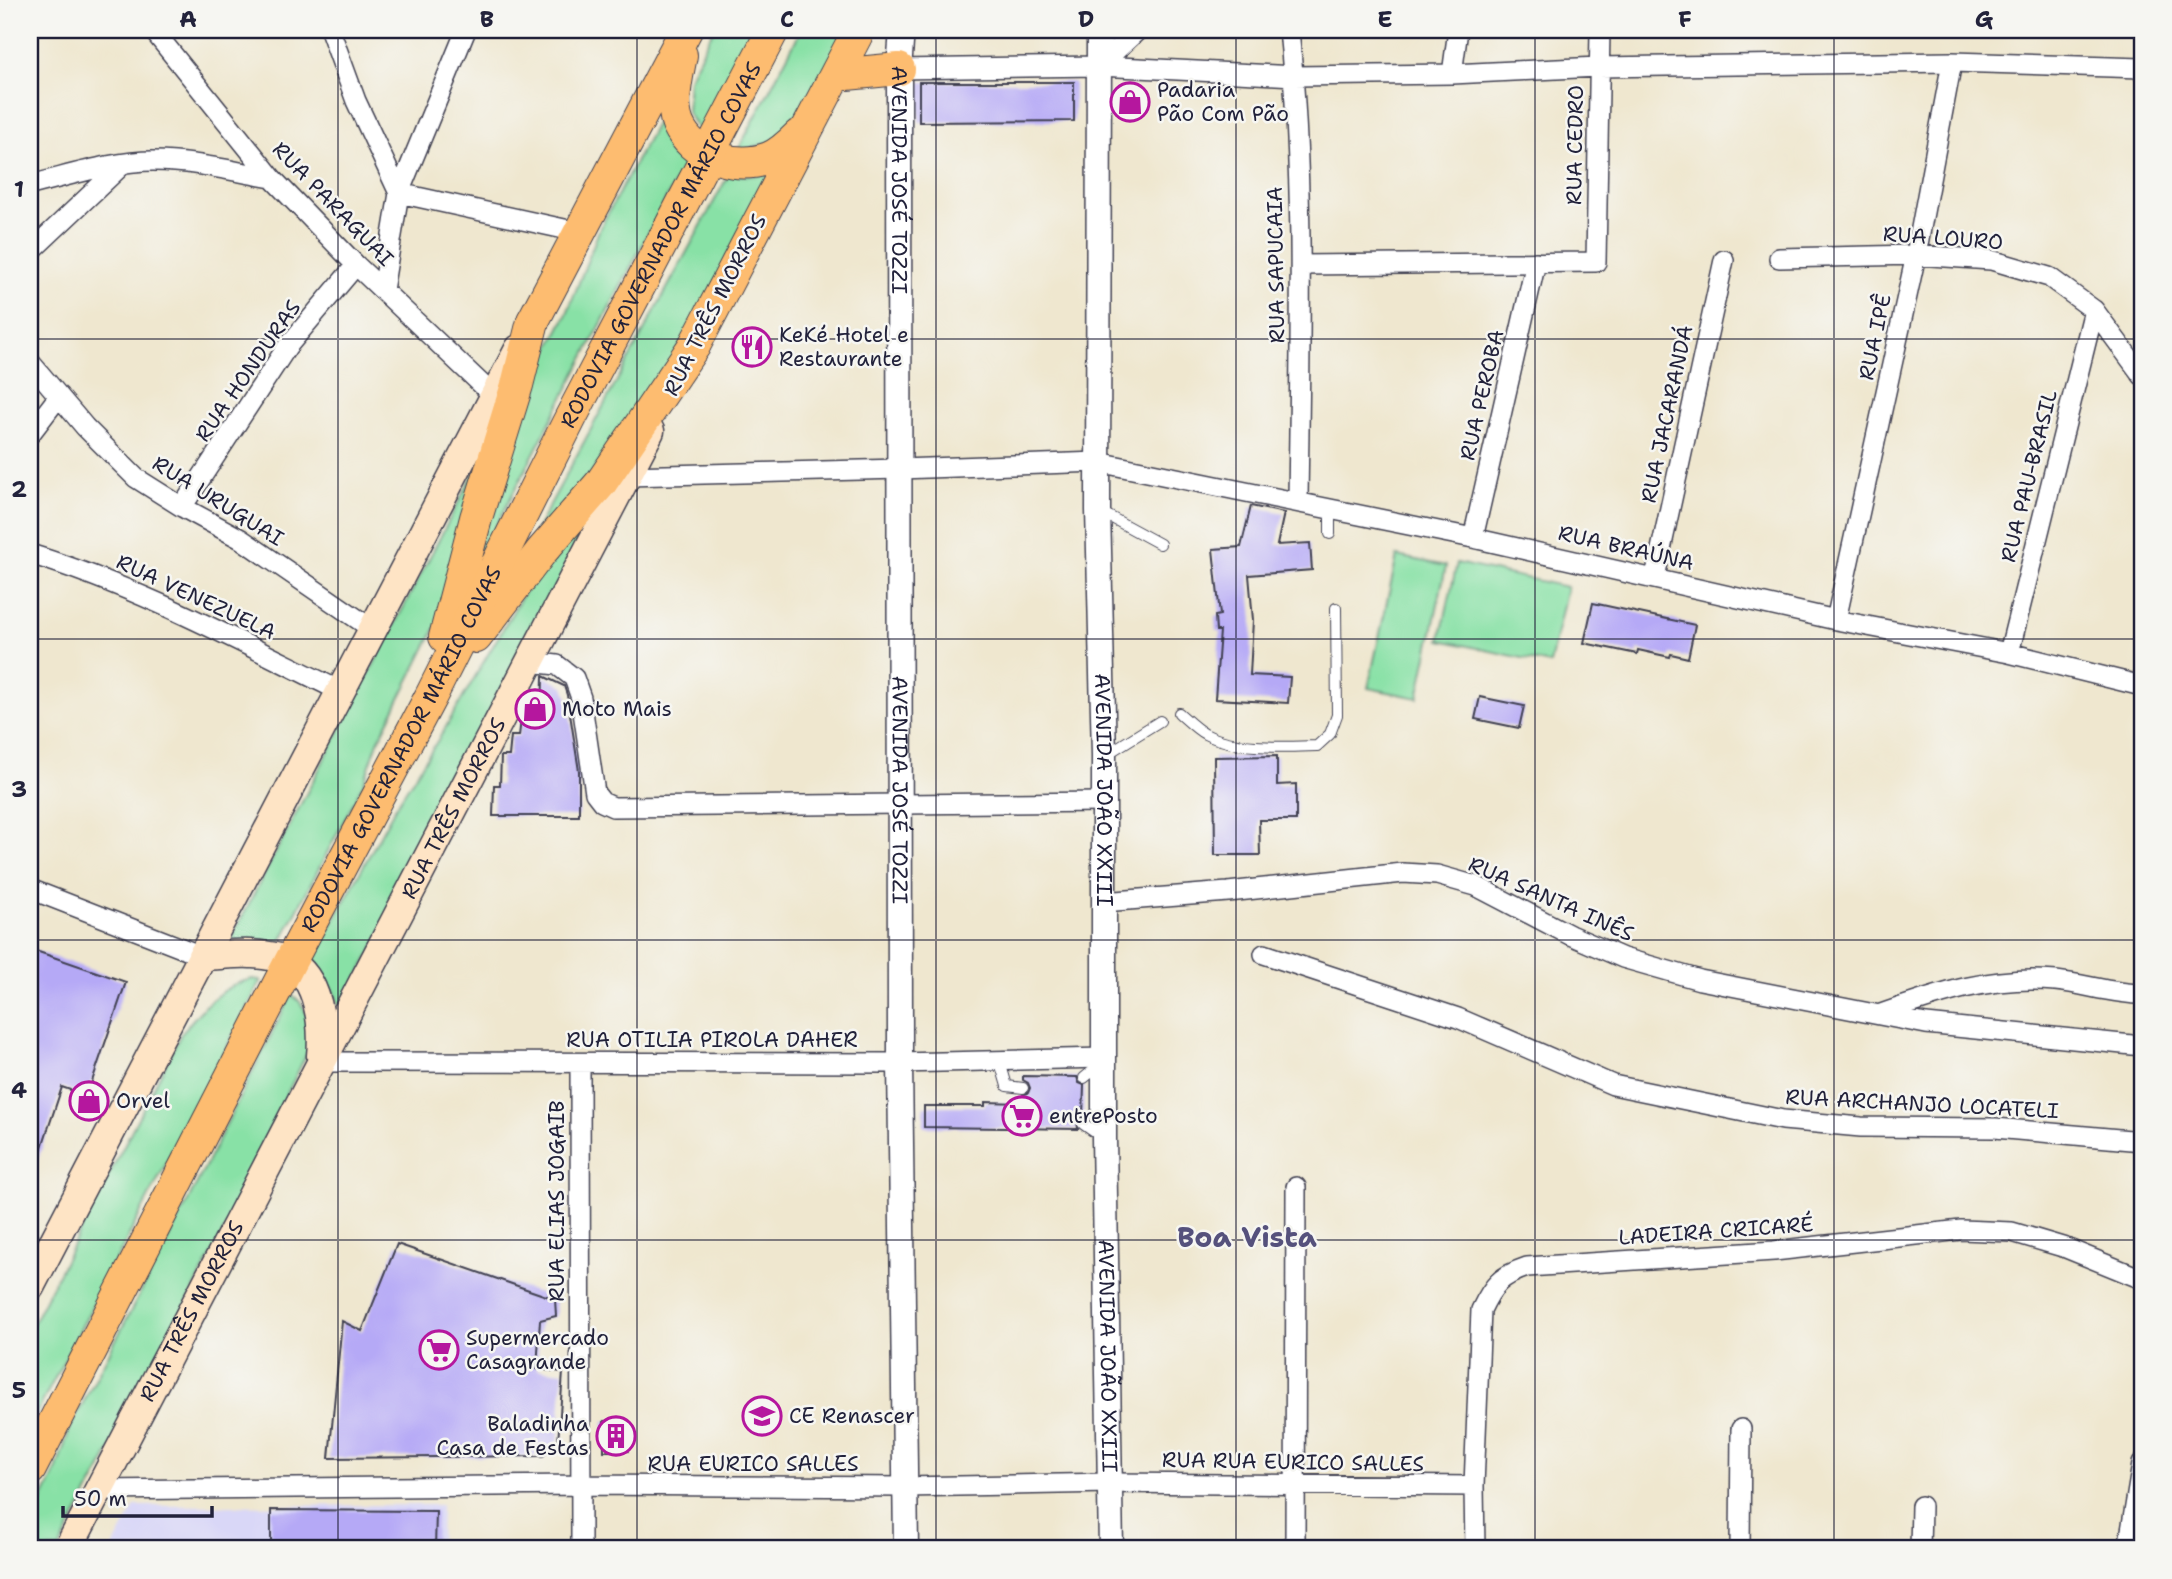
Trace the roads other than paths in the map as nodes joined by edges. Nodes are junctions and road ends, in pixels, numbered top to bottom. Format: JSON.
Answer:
{"nodes":[{"id":1,"x":153,"y":30,"type":"edge"},
{"id":2,"x":330,"y":30,"type":"edge"},
{"id":3,"x":466,"y":30,"type":"edge"},
{"id":4,"x":686,"y":30,"type":"edge"},
{"id":5,"x":773,"y":30,"type":"edge"},
{"id":6,"x":859,"y":30,"type":"edge"},
{"id":7,"x":902,"y":30,"type":"edge"},
{"id":8,"x":1099,"y":30,"type":"edge"},
{"id":9,"x":1138,"y":30,"type":"edge"},
{"id":10,"x":1289,"y":30,"type":"edge"},
{"id":11,"x":1458,"y":30,"type":"edge"},
{"id":12,"x":1600,"y":30,"type":"edge"},
{"id":13,"x":1952,"y":62,"type":"junction"},
{"id":14,"x":1099,"y":66,"type":"junction"},
{"id":15,"x":1598,"y":67,"type":"junction"},
{"id":16,"x":2142,"y":68,"type":"edge"},
{"id":17,"x":899,"y":69,"type":"junction"},
{"id":18,"x":1452,"y":74,"type":"junction"},
{"id":19,"x":836,"y":75,"type":"junction"},
{"id":20,"x":1294,"y":76,"type":"junction"},
{"id":21,"x":807,"y":127,"type":"junction"},
{"id":22,"x":708,"y":155,"type":"junction"},
{"id":23,"x":123,"y":164,"type":"junction"},
{"id":24,"x":272,"y":178,"type":"junction"},
{"id":25,"x":30,"y":186,"type":"edge"},
{"id":26,"x":399,"y":193,"type":"junction"},
{"id":27,"x":578,"y":232,"type":"junction"},
{"id":28,"x":30,"y":252,"type":"edge"},
{"id":29,"x":1916,"y":255,"type":"junction"},
{"id":30,"x":1779,"y":258,"type":"dead end"},
{"id":31,"x":1724,"y":260,"type":"dead end"},
{"id":32,"x":1536,"y":262,"type":"junction"},
{"id":33,"x":356,"y":265,"type":"junction"},
{"id":34,"x":1301,"y":265,"type":"junction"},
{"id":35,"x":383,"y":290,"type":"junction"},
{"id":36,"x":2094,"y":310,"type":"junction"},
{"id":37,"x":533,"y":321,"type":"junction"},
{"id":38,"x":694,"y":346,"type":"junction"},
{"id":39,"x":30,"y":362,"type":"edge"},
{"id":40,"x":2142,"y":375,"type":"edge"},
{"id":41,"x":59,"y":396,"type":"junction"},
{"id":42,"x":494,"y":396,"type":"junction"},
{"id":43,"x":30,"y":434,"type":"edge"},
{"id":44,"x":1098,"y":462,"type":"junction"},
{"id":45,"x":900,"y":469,"type":"junction"},
{"id":46,"x":626,"y":476,"type":"junction"},
{"id":47,"x":1298,"y":500,"type":"junction"},
{"id":48,"x":182,"y":508,"type":"junction"},
{"id":49,"x":1330,"y":508,"type":"junction"},
{"id":50,"x":1098,"y":510,"type":"junction"},
{"id":51,"x":1330,"y":534,"type":"dead end"},
{"id":52,"x":1473,"y":538,"type":"junction"},
{"id":53,"x":1160,"y":544,"type":"dead end"},
{"id":54,"x":30,"y":554,"type":"edge"},
{"id":55,"x":1655,"y":577,"type":"junction"},
{"id":56,"x":1336,"y":608,"type":"dead end"},
{"id":57,"x":1836,"y":620,"type":"junction"},
{"id":58,"x":372,"y":629,"type":"junction"},
{"id":59,"x":2009,"y":653,"type":"junction"},
{"id":60,"x":529,"y":662,"type":"junction"},
{"id":61,"x":2142,"y":686,"type":"edge"},
{"id":62,"x":340,"y":691,"type":"junction"},
{"id":63,"x":431,"y":696,"type":"junction"},
{"id":64,"x":1179,"y":713,"type":"dead end"},
{"id":65,"x":1160,"y":721,"type":"dead end"},
{"id":66,"x":1104,"y":755,"type":"junction"},
{"id":67,"x":1104,"y":802,"type":"junction"},
{"id":68,"x":900,"y":804,"type":"junction"},
{"id":69,"x":30,"y":889,"type":"edge"},
{"id":70,"x":1103,"y":902,"type":"junction"},
{"id":71,"x":1264,"y":954,"type":"dead end"},
{"id":72,"x":202,"y":956,"type":"junction"},
{"id":73,"x":290,"y":962,"type":"junction"},
{"id":74,"x":2142,"y":994,"type":"edge"},
{"id":75,"x":1880,"y":1014,"type":"junction"},
{"id":76,"x":2142,"y":1046,"type":"edge"},
{"id":77,"x":1104,"y":1060,"type":"junction"},
{"id":78,"x":320,"y":1062,"type":"junction"},
{"id":79,"x":1000,"y":1062,"type":"junction"},
{"id":80,"x":580,"y":1063,"type":"junction"},
{"id":81,"x":900,"y":1063,"type":"junction"},
{"id":82,"x":1084,"y":1078,"type":"dead end"},
{"id":83,"x":1023,"y":1088,"type":"dead end"},
{"id":84,"x":1083,"y":1124,"type":"dead end"},
{"id":85,"x":1104,"y":1138,"type":"junction"},
{"id":86,"x":2142,"y":1141,"type":"edge"},
{"id":87,"x":1296,"y":1187,"type":"dead end"},
{"id":88,"x":2142,"y":1279,"type":"edge"},
{"id":89,"x":30,"y":1287,"type":"edge"},
{"id":90,"x":1741,"y":1429,"type":"dead end"},
{"id":91,"x":2142,"y":1464,"type":"edge"},
{"id":92,"x":30,"y":1469,"type":"edge"},
{"id":93,"x":1111,"y":1483,"type":"junction"},
{"id":94,"x":581,"y":1485,"type":"junction"},
{"id":95,"x":1294,"y":1485,"type":"junction"},
{"id":96,"x":1474,"y":1486,"type":"junction"},
{"id":97,"x":905,"y":1487,"type":"junction"},
{"id":98,"x":100,"y":1490,"type":"junction"},
{"id":99,"x":1921,"y":1506,"type":"dead end"},
{"id":100,"x":68,"y":1549,"type":"edge"},
{"id":101,"x":581,"y":1549,"type":"edge"},
{"id":102,"x":906,"y":1549,"type":"edge"},
{"id":103,"x":1111,"y":1549,"type":"edge"},
{"id":104,"x":1295,"y":1549,"type":"edge"},
{"id":105,"x":1475,"y":1549,"type":"edge"},
{"id":106,"x":1740,"y":1549,"type":"edge"},
{"id":107,"x":1920,"y":1549,"type":"edge"},
{"id":108,"x":2128,"y":1549,"type":"edge"}],
"edges":[{"from":1,"to":24,"type":"street","name":"RUA PARAGUAI"},
{"from":2,"to":26,"type":"street"},
{"from":3,"to":26,"type":"street"},
{"from":4,"to":22,"type":"main road"},
{"from":4,"to":27,"type":"main road"},
{"from":5,"to":22,"type":"main road","name":"RODOVIA GOVERNADOR MÁRIO COVAS"},
{"from":6,"to":19,"type":"main road","name":"RUA TRÊS MORROS"},
{"from":7,"to":17,"type":"street","name":"AVENIDA JOSÉ TOZZI"},
{"from":8,"to":14,"type":"street","name":"AVENIDA JOÃO XXIII"},
{"from":9,"to":14,"type":"street"},
{"from":10,"to":20,"type":"street","name":"RUA SAPUCAIA"},
{"from":11,"to":18,"type":"street"},
{"from":12,"to":15,"type":"street","name":"RUA CEDRO"},
{"from":13,"to":15,"type":"street"},
{"from":13,"to":16,"type":"street"},
{"from":13,"to":29,"type":"street","name":"RUA IPÊ"},
{"from":14,"to":17,"type":"street"},
{"from":14,"to":20,"type":"street"},
{"from":14,"to":44,"type":"street","name":"AVENIDA JOÃO XXIII"},
{"from":15,"to":18,"type":"street"},
{"from":15,"to":32,"type":"street","name":"RUA CEDRO"},
{"from":17,"to":19,"type":"main road"},
{"from":17,"to":45,"type":"street","name":"AVENIDA JOSÉ TOZZI"},
{"from":18,"to":20,"type":"street"},
{"from":19,"to":21,"type":"main road","name":"RUA TRÊS MORROS"},
{"from":20,"to":34,"type":"street","name":"RUA SAPUCAIA"},
{"from":21,"to":22,"type":"main road"},
{"from":21,"to":38,"type":"main road","name":"RUA TRÊS MORROS"},
{"from":22,"to":63,"type":"main road","name":"RODOVIA GOVERNADOR MÁRIO COVAS"},
{"from":23,"to":24,"type":"street"},
{"from":23,"to":25,"type":"street"},
{"from":23,"to":28,"type":"street"},
{"from":24,"to":33,"type":"street","name":"RUA PARAGUAI"},
{"from":26,"to":27,"type":"street"},
{"from":26,"to":35,"type":"street"},
{"from":27,"to":37,"type":"main road"},
{"from":29,"to":30,"type":"street","name":"RUA LOURO"},
{"from":29,"to":36,"type":"street","name":"RUA LOURO"},
{"from":29,"to":57,"type":"street","name":"RUA IPÊ"},
{"from":31,"to":55,"type":"street","name":"RUA JACARANDÁ"},
{"from":32,"to":34,"type":"street"},
{"from":32,"to":52,"type":"street","name":"RUA PEROBA"},
{"from":33,"to":35,"type":"street","name":"RUA PARAGUAI"},
{"from":33,"to":48,"type":"street","name":"RUA HONDURAS"},
{"from":34,"to":47,"type":"street","name":"RUA SAPUCAIA"},
{"from":35,"to":42,"type":"street","name":"RUA PARAGUAI"},
{"from":36,"to":40,"type":"street","name":"RUA LOURO"},
{"from":36,"to":59,"type":"street","name":"RUA PAU-BRASIL"},
{"from":37,"to":42,"type":"main road"},
{"from":37,"to":63,"type":"main road"},
{"from":38,"to":46,"type":"main road","name":"RUA TRÊS MORROS"},
{"from":38,"to":63,"type":"main road"},
{"from":39,"to":41,"type":"street","name":"RUA URUGUAI"},
{"from":41,"to":43,"type":"street"},
{"from":41,"to":48,"type":"street","name":"RUA URUGUAI"},
{"from":42,"to":58,"type":"main road"},
{"from":44,"to":45,"type":"street","name":"RUA BRAÚNA"},
{"from":44,"to":47,"type":"street","name":"RUA BRAÚNA"},
{"from":44,"to":50,"type":"street","name":"AVENIDA JOÃO XXIII"},
{"from":45,"to":46,"type":"street","name":"RUA BRAÚNA"},
{"from":45,"to":68,"type":"street","name":"AVENIDA JOSÉ TOZZI"},
{"from":46,"to":60,"type":"main road","name":"RUA TRÊS MORROS"},
{"from":47,"to":49,"type":"street","name":"RUA BRAÚNA"},
{"from":48,"to":58,"type":"street","name":"RUA URUGUAI"},
{"from":49,"to":51,"type":"lane"},
{"from":49,"to":52,"type":"street","name":"RUA BRAÚNA"},
{"from":50,"to":53,"type":"lane"},
{"from":50,"to":66,"type":"street","name":"AVENIDA JOÃO XXIII"},
{"from":52,"to":55,"type":"street","name":"RUA BRAÚNA"},
{"from":54,"to":62,"type":"street","name":"RUA VENEZUELA"},
{"from":55,"to":57,"type":"street","name":"RUA BRAÚNA"},
{"from":56,"to":64,"type":"lane"},
{"from":57,"to":59,"type":"street","name":"RUA BRAÚNA"},
{"from":58,"to":62,"type":"main road"},
{"from":59,"to":61,"type":"street","name":"RUA BRAÚNA"},
{"from":60,"to":68,"type":"street"},
{"from":60,"to":78,"type":"main road","name":"RUA TRÊS MORROS"},
{"from":62,"to":72,"type":"main road"},
{"from":63,"to":73,"type":"main road","name":"RODOVIA GOVERNADOR MÁRIO COVAS"},
{"from":65,"to":66,"type":"lane"},
{"from":66,"to":67,"type":"street","name":"AVENIDA JOÃO XXIII"},
{"from":67,"to":68,"type":"street"},
{"from":67,"to":70,"type":"street","name":"AVENIDA JOÃO XXIII"},
{"from":68,"to":81,"type":"street","name":"AVENIDA JOSÉ TOZZI"},
{"from":69,"to":72,"type":"street"},
{"from":70,"to":75,"type":"street","name":"RUA SANTA INÊS"},
{"from":70,"to":77,"type":"street","name":"AVENIDA JOÃO XXIII"},
{"from":71,"to":86,"type":"street","name":"RUA ARCHANJO LOCATELI"},
{"from":72,"to":73,"type":"main road"},
{"from":72,"to":89,"type":"main road"},
{"from":73,"to":78,"type":"main road"},
{"from":73,"to":92,"type":"main road","name":"RODOVIA GOVERNADOR MÁRIO COVAS"},
{"from":74,"to":75,"type":"street"},
{"from":75,"to":76,"type":"street","name":"RUA SANTA INÊS"},
{"from":77,"to":79,"type":"street","name":"RUA OTILIA PIROLA DAHER"},
{"from":77,"to":82,"type":"lane"},
{"from":77,"to":85,"type":"street","name":"AVENIDA JOÃO XXIII"},
{"from":78,"to":80,"type":"street","name":"RUA OTILIA PIROLA DAHER"},
{"from":78,"to":98,"type":"main road","name":"RUA TRÊS MORROS"},
{"from":79,"to":81,"type":"street","name":"RUA OTILIA PIROLA DAHER"},
{"from":79,"to":83,"type":"lane"},
{"from":80,"to":81,"type":"street","name":"RUA OTILIA PIROLA DAHER"},
{"from":80,"to":94,"type":"street","name":"RUA ELIAS JOGAIB"},
{"from":81,"to":97,"type":"street","name":"AVENIDA JOSÉ TOZZI"},
{"from":84,"to":85,"type":"lane"},
{"from":85,"to":93,"type":"street","name":"AVENIDA JOÃO XXIII"},
{"from":87,"to":95,"type":"street"},
{"from":88,"to":96,"type":"street","name":"LADEIRA CRICARÉ"},
{"from":90,"to":106,"type":"street"},
{"from":91,"to":108,"type":"street"},
{"from":93,"to":95,"type":"street","name":"RUA RUA EURICO SALLES"},
{"from":93,"to":97,"type":"street","name":"RUA EURICO SALLES"},
{"from":93,"to":103,"type":"street","name":"AVENIDA JOÃO XXIII"},
{"from":94,"to":97,"type":"street","name":"RUA EURICO SALLES"},
{"from":94,"to":98,"type":"street","name":"RUA EURICO SALLES"},
{"from":94,"to":101,"type":"street","name":"RUA ELIAS JOGAIB"},
{"from":95,"to":96,"type":"street","name":"RUA RUA EURICO SALLES"},
{"from":95,"to":104,"type":"street"},
{"from":96,"to":105,"type":"street","name":"LADEIRA CRICARÉ"},
{"from":97,"to":102,"type":"street","name":"AVENIDA JOSÉ TOZZI"},
{"from":98,"to":100,"type":"main road","name":"RUA TRÊS MORROS"},
{"from":99,"to":107,"type":"street"}]}
